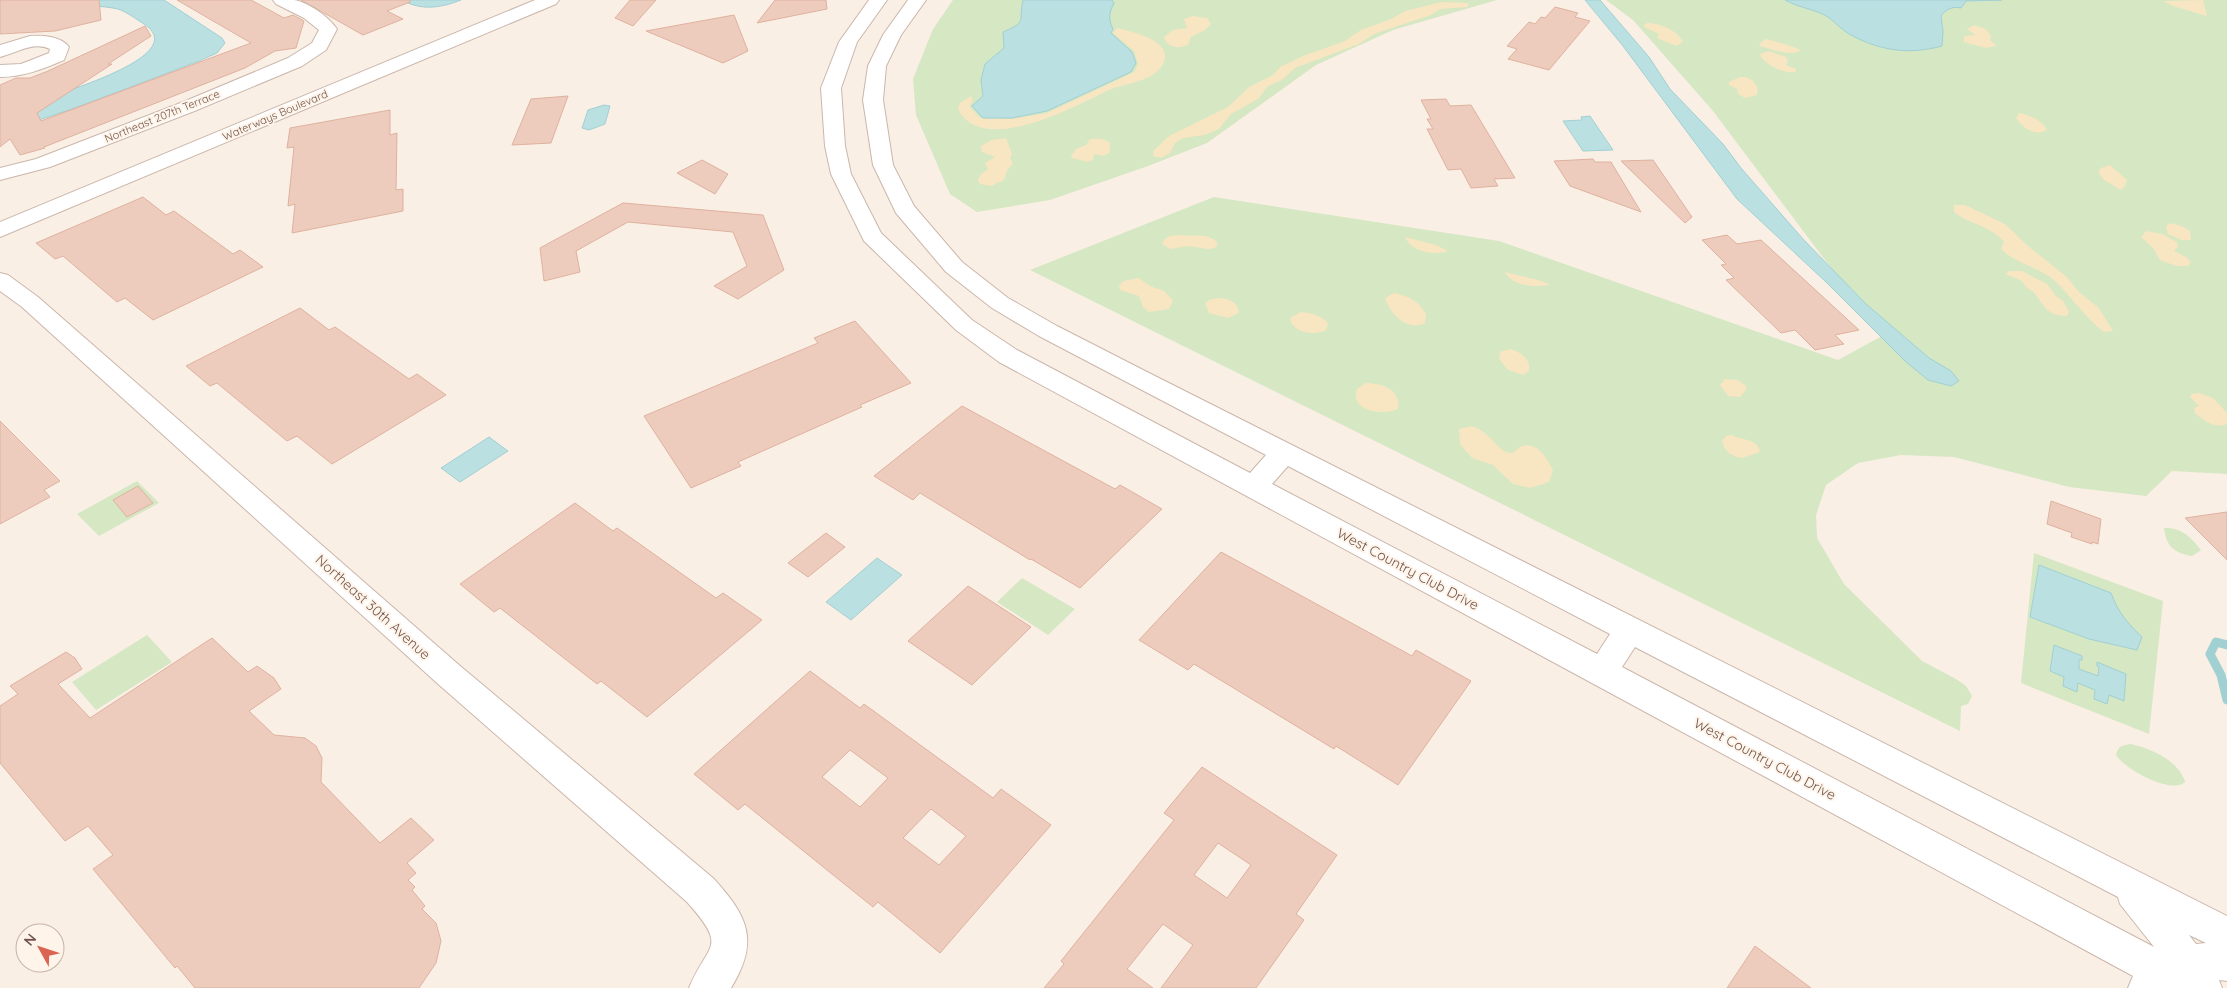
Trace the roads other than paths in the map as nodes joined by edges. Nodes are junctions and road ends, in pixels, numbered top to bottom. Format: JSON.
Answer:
{"nodes":[{"id":1,"x":282,"y":0,"type":"edge"},
{"id":2,"x":550,"y":0,"type":"edge"},
{"id":3,"x":878,"y":0,"type":"edge"},
{"id":4,"x":917,"y":0,"type":"edge"},
{"id":5,"x":516,"y":2,"type":"edge"},
{"id":6,"x":0,"y":52,"type":"edge"},
{"id":7,"x":0,"y":71,"type":"edge"},
{"id":8,"x":0,"y":174,"type":"edge"},
{"id":9,"x":0,"y":212,"type":"edge"},
{"id":10,"x":0,"y":230,"type":"edge"},
{"id":11,"x":0,"y":280,"type":"edge"},
{"id":12,"x":1285,"y":452,"type":"junction"},
{"id":13,"x":1253,"y":487,"type":"junction"},
{"id":14,"x":1630,"y":628,"type":"junction"},
{"id":15,"x":1602,"y":672,"type":"junction"},
{"id":16,"x":2126,"y":883,"type":"junction"},
{"id":17,"x":2227,"y":935,"type":"edge"},
{"id":18,"x":2227,"y":963,"type":"edge"},
{"id":19,"x":2179,"y":980,"type":"edge"},
{"id":20,"x":708,"y":988,"type":"edge"}],
"edges":[{"from":1,"to":8,"type":"street","name":"Northeast 207th Terrace"},
{"from":2,"to":5,"type":"street","name":"Waterways Boulevard"},
{"from":3,"to":13,"type":"street","name":"West Country Club Drive"},
{"from":4,"to":12,"type":"street"},
{"from":5,"to":9,"type":"street","name":"Waterways Boulevard"},
{"from":5,"to":10,"type":"street","name":"Waterways Boulevard"},
{"from":6,"to":7,"type":"street"},
{"from":11,"to":20,"type":"street","name":"Northeast 30th Avenue"},
{"from":12,"to":13,"type":"street"},
{"from":12,"to":14,"type":"street"},
{"from":13,"to":15,"type":"street","name":"West Country Club Drive"},
{"from":14,"to":15,"type":"street"},
{"from":14,"to":16,"type":"street"},
{"from":15,"to":19,"type":"street","name":"West Country Club Drive"},
{"from":16,"to":17,"type":"street"},
{"from":16,"to":19,"type":"street"},
{"from":18,"to":19,"type":"street"}]}
